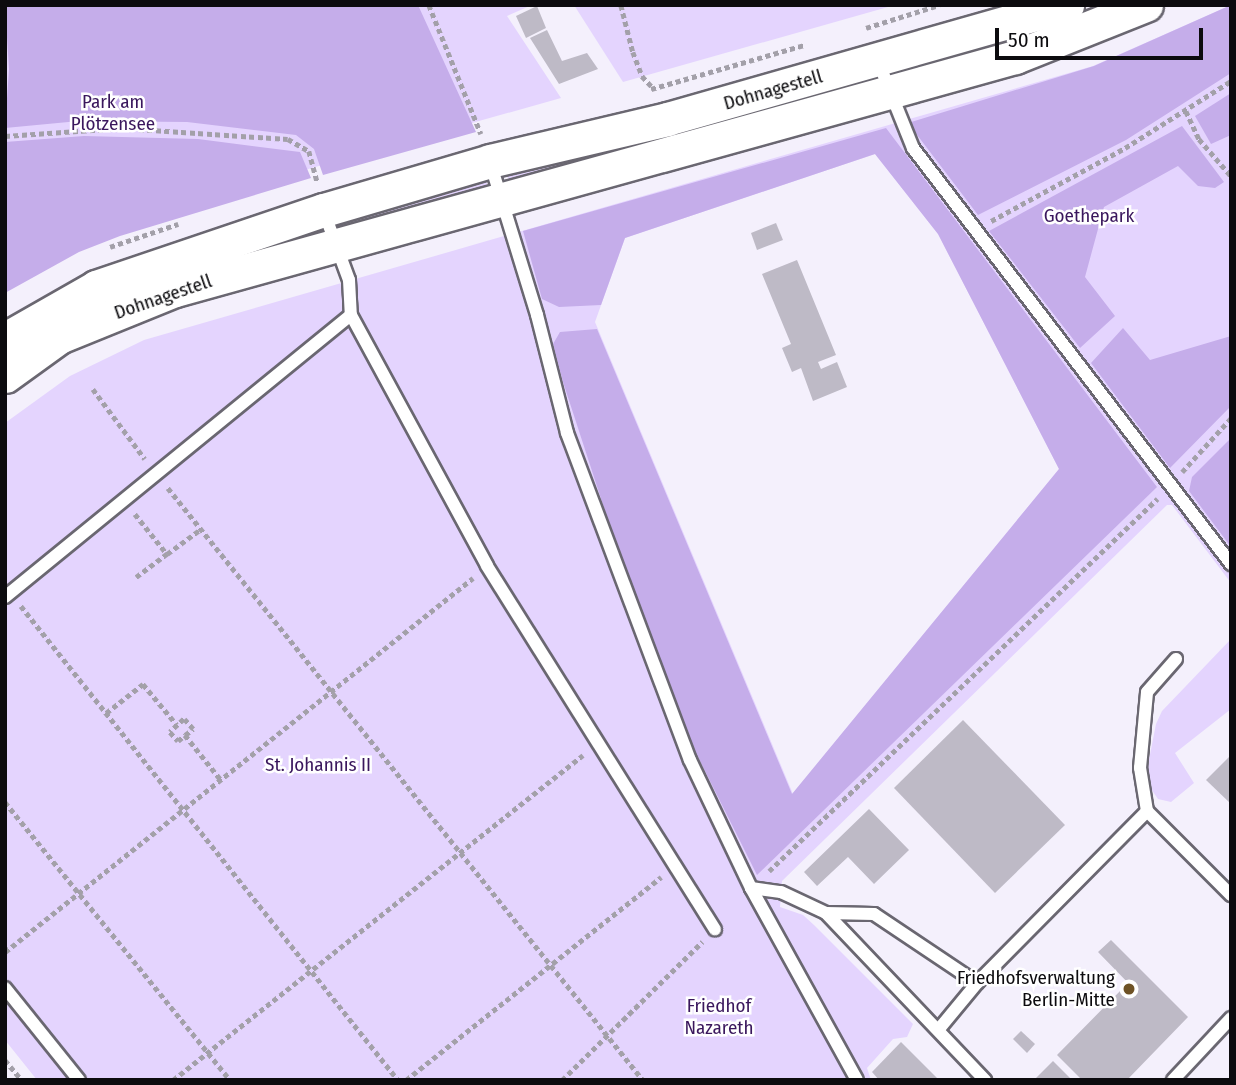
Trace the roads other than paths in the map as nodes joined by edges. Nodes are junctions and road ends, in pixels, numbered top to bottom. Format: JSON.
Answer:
{"nodes":[{"id":1,"x":1067,"y":5,"type":"edge"},
{"id":2,"x":1129,"y":9,"type":"edge"},
{"id":3,"x":882,"y":76,"type":"junction"},
{"id":4,"x":672,"y":135,"type":"junction"},
{"id":5,"x":490,"y":161,"type":"junction"},
{"id":6,"x":501,"y":199,"type":"junction"},
{"id":7,"x":324,"y":210,"type":"junction"},
{"id":8,"x":333,"y":245,"type":"junction"},
{"id":9,"x":351,"y":315,"type":"junction"},
{"id":10,"x":5,"y":339,"type":"edge"},
{"id":11,"x":5,"y":376,"type":"edge"},
{"id":12,"x":1231,"y":564,"type":"edge"},
{"id":13,"x":8,"y":595,"type":"edge"},
{"id":14,"x":1176,"y":659,"type":"dead end"},
{"id":15,"x":1147,"y":811,"type":"junction"},
{"id":16,"x":751,"y":888,"type":"junction"},
{"id":17,"x":1231,"y":895,"type":"edge"},
{"id":18,"x":826,"y":914,"type":"junction"},
{"id":19,"x":715,"y":929,"type":"road end"},
{"id":20,"x":977,"y":983,"type":"junction"},
{"id":21,"x":5,"y":988,"type":"edge"},
{"id":22,"x":1231,"y":1018,"type":"edge"},
{"id":23,"x":939,"y":1029,"type":"junction"},
{"id":24,"x":79,"y":1080,"type":"edge"},
{"id":25,"x":857,"y":1080,"type":"edge"},
{"id":26,"x":985,"y":1080,"type":"edge"},
{"id":27,"x":1173,"y":1080,"type":"edge"}],
"edges":[{"from":1,"to":3,"type":"street","name":"Dohnagestell"},
{"from":2,"to":3,"type":"street","name":"Dohnagestell"},
{"from":3,"to":4,"type":"street","name":"Dohnagestell"},
{"from":3,"to":12,"type":"lane"},
{"from":4,"to":5,"type":"street","name":"Dohnagestell"},
{"from":4,"to":6,"type":"street","name":"Dohnagestell"},
{"from":5,"to":6,"type":"lane"},
{"from":5,"to":7,"type":"street","name":"Dohnagestell"},
{"from":6,"to":8,"type":"street","name":"Dohnagestell"},
{"from":6,"to":16,"type":"lane"},
{"from":7,"to":8,"type":"lane"},
{"from":7,"to":10,"type":"street","name":"Dohnagestell"},
{"from":8,"to":9,"type":"lane"},
{"from":8,"to":11,"type":"street","name":"Dohnagestell"},
{"from":9,"to":13,"type":"lane"},
{"from":9,"to":19,"type":"lane"},
{"from":14,"to":15,"type":"lane"},
{"from":15,"to":17,"type":"lane"},
{"from":15,"to":20,"type":"lane"},
{"from":16,"to":18,"type":"lane"},
{"from":16,"to":25,"type":"lane"},
{"from":18,"to":20,"type":"lane"},
{"from":18,"to":23,"type":"lane"},
{"from":20,"to":23,"type":"lane"},
{"from":21,"to":24,"type":"lane"},
{"from":22,"to":27,"type":"lane"},
{"from":23,"to":26,"type":"lane"}]}
